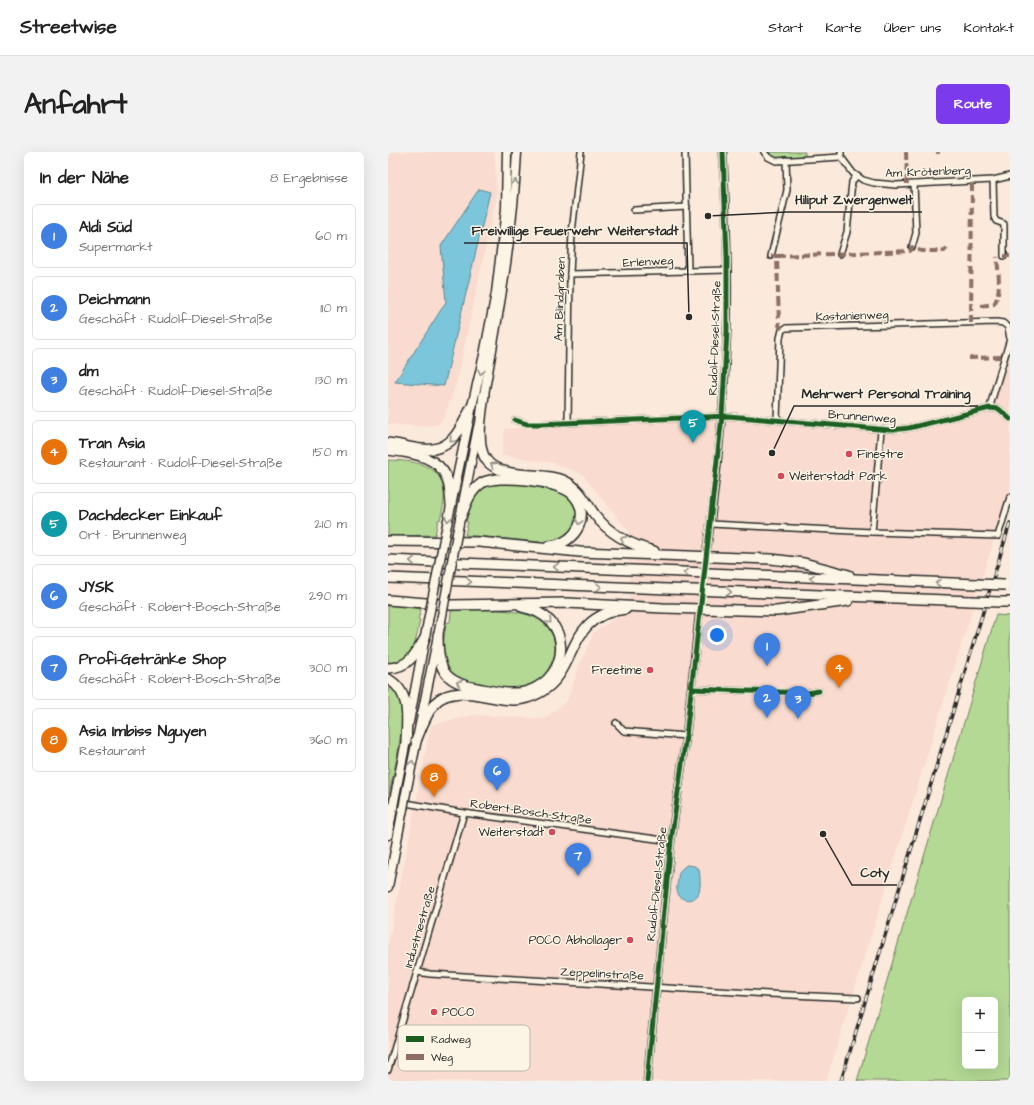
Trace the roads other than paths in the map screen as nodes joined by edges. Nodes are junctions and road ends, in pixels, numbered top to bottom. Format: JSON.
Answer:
{"nodes":[{"id":1,"x":507,"y":152,"type":"edge"},
{"id":2,"x":517,"y":152,"type":"edge"},
{"id":3,"x":581,"y":152,"type":"edge"},
{"id":4,"x":685,"y":152,"type":"edge"},
{"id":5,"x":723,"y":152,"type":"edge"},
{"id":6,"x":764,"y":152,"type":"edge"},
{"id":7,"x":841,"y":155,"type":"edge"},
{"id":8,"x":786,"y":160,"type":"junction"},
{"id":9,"x":856,"y":176,"type":"junction"},
{"id":10,"x":1010,"y":176,"type":"edge"},
{"id":11,"x":993,"y":180,"type":"junction"},
{"id":12,"x":914,"y":184,"type":"junction"},
{"id":13,"x":687,"y":207,"type":"junction"},
{"id":14,"x":634,"y":210,"type":"dead end"},
{"id":15,"x":912,"y":247,"type":"dead end"},
{"id":16,"x":840,"y":254,"type":"dead end"},
{"id":17,"x":771,"y":256,"type":"dead end"},
{"id":18,"x":1004,"y":256,"type":"dead end"},
{"id":19,"x":688,"y":270,"type":"junction"},
{"id":20,"x":727,"y":270,"type":"junction"},
{"id":21,"x":570,"y":274,"type":"junction"},
{"id":22,"x":1009,"y":326,"type":"edge"},
{"id":23,"x":484,"y":395,"type":"junction"},
{"id":24,"x":472,"y":406,"type":"junction"},
{"id":25,"x":990,"y":408,"type":"junction"},
{"id":26,"x":722,"y":416,"type":"junction"},
{"id":27,"x":1010,"y":419,"type":"edge"},
{"id":28,"x":515,"y":420,"type":"dead end"},
{"id":29,"x":777,"y":420,"type":"junction"},
{"id":30,"x":568,"y":422,"type":"junction"},
{"id":31,"x":881,"y":430,"type":"junction"},
{"id":32,"x":388,"y":443,"type":"edge"},
{"id":33,"x":388,"y":450,"type":"edge"},
{"id":34,"x":1010,"y":497,"type":"edge"},
{"id":35,"x":451,"y":505,"type":"junction"},
{"id":36,"x":461,"y":516,"type":"junction"},
{"id":37,"x":711,"y":524,"type":"junction"},
{"id":38,"x":872,"y":532,"type":"junction"},
{"id":39,"x":388,"y":541,"type":"edge"},
{"id":40,"x":519,"y":546,"type":"junction"},
{"id":41,"x":707,"y":548,"type":"tunnel mouth"},
{"id":42,"x":687,"y":556,"type":"junction"},
{"id":43,"x":388,"y":560,"type":"edge"},
{"id":44,"x":388,"y":578,"type":"edge"},
{"id":45,"x":865,"y":580,"type":"junction"},
{"id":46,"x":1008,"y":585,"type":"edge"},
{"id":47,"x":875,"y":598,"type":"junction"},
{"id":48,"x":388,"y":600,"type":"edge"},
{"id":49,"x":1010,"y":602,"type":"edge"},
{"id":50,"x":501,"y":604,"type":"junction"},
{"id":51,"x":663,"y":608,"type":"junction"},
{"id":52,"x":699,"y":616,"type":"tunnel mouth"},
{"id":53,"x":438,"y":635,"type":"junction"},
{"id":54,"x":425,"y":638,"type":"junction"},
{"id":55,"x":388,"y":668,"type":"edge"},
{"id":56,"x":388,"y":679,"type":"edge"},
{"id":57,"x":692,"y":689,"type":"junction"},
{"id":58,"x":819,"y":691,"type":"dead end"},
{"id":59,"x":616,"y":723,"type":"dead end"},
{"id":60,"x":686,"y":736,"type":"junction"},
{"id":61,"x":406,"y":741,"type":"junction"},
{"id":62,"x":416,"y":742,"type":"junction"},
{"id":63,"x":392,"y":798,"type":"edge"},
{"id":64,"x":464,"y":813,"type":"junction"},
{"id":65,"x":388,"y":835,"type":"edge"},
{"id":66,"x":671,"y":841,"type":"junction"},
{"id":67,"x":388,"y":887,"type":"edge"},
{"id":68,"x":417,"y":972,"type":"junction"},
{"id":69,"x":657,"y":988,"type":"junction"},
{"id":70,"x":858,"y":998,"type":"dead end"},
{"id":71,"x":401,"y":1025,"type":"edge"},
{"id":72,"x":398,"y":1036,"type":"edge"},
{"id":73,"x":388,"y":1070,"type":"edge"},
{"id":74,"x":647,"y":1081,"type":"edge"}],
"edges":[{"from":1,"to":24,"type":"main road","one_way":true},
{"from":23,"to":2,"type":"main road","one_way":true},
{"from":3,"to":21,"type":"street","name":"Am Blindgraben"},
{"from":4,"to":13,"type":"street"},
{"from":5,"to":20,"type":"street","name":"Rudolf-Diesel-Straße"},
{"from":6,"to":8,"type":"street"},
{"from":7,"to":8,"type":"street"},
{"from":7,"to":9,"type":"street"},
{"from":8,"to":17,"type":"street"},
{"from":9,"to":12,"type":"street","name":"Am Krötenberg"},
{"from":9,"to":16,"type":"street"},
{"from":10,"to":11,"type":"street","name":"Am Krötenberg"},
{"from":11,"to":12,"type":"street","name":"Am Krötenberg"},
{"from":11,"to":18,"type":"street"},
{"from":12,"to":15,"type":"street"},
{"from":13,"to":14,"type":"street"},
{"from":13,"to":19,"type":"street"},
{"from":19,"to":20,"type":"street","name":"Erlenweg"},
{"from":19,"to":21,"type":"street","name":"Erlenweg"},
{"from":20,"to":26,"type":"street","name":"Rudolf-Diesel-Straße"},
{"from":21,"to":30,"type":"street","name":"Am Blindgraben"},
{"from":22,"to":25,"type":"street"},
{"from":22,"to":29,"type":"street","name":"Kastanienweg"},
{"from":23,"to":36,"type":"main road"},
{"from":42,"to":23,"type":"highway","one_way":true},
{"from":24,"to":32,"type":"highway","one_way":true},
{"from":24,"to":35,"type":"main road"},
{"from":25,"to":27,"type":"street"},
{"from":25,"to":31,"type":"street","name":"Brunnenweg"},
{"from":26,"to":29,"type":"street","name":"Brunnenweg"},
{"from":26,"to":30,"type":"street","name":"Brunnenweg"},
{"from":26,"to":37,"type":"street","name":"Rudolf-Diesel-Straße"},
{"from":28,"to":30,"type":"street","name":"Brunnenweg"},
{"from":29,"to":31,"type":"street","name":"Brunnenweg"},
{"from":31,"to":38,"type":"street","name":"Brunnenweg"},
{"from":33,"to":35,"type":"highway"},
{"from":34,"to":38,"type":"street"},
{"from":35,"to":54,"type":"main road","one_way":true,"bridge":true},
{"from":36,"to":40,"type":"highway","one_way":true},
{"from":36,"to":53,"type":"main road","bridge":true},
{"from":37,"to":38,"type":"street"},
{"from":37,"to":41,"type":"street","name":"Rudolf-Diesel-Straße"},
{"from":39,"to":40,"type":"highway"},
{"from":40,"to":42,"type":"highway"},
{"from":42,"to":45,"type":"highway"},
{"from":45,"to":43,"type":"highway","one_way":true},
{"from":44,"to":47,"type":"highway","one_way":true},
{"from":46,"to":45,"type":"highway","one_way":true,"bridge":true},
{"from":47,"to":49,"type":"highway","bridge":true},
{"from":47,"to":51,"type":"highway"},
{"from":48,"to":50,"type":"highway"},
{"from":50,"to":51,"type":"highway"},
{"from":50,"to":53,"type":"highway","one_way":true},
{"from":51,"to":62,"type":"highway"},
{"from":52,"to":57,"type":"street","name":"Rudolf-Diesel-Straße"},
{"from":53,"to":62,"type":"main road"},
{"from":54,"to":55,"type":"highway"},
{"from":54,"to":61,"type":"main road"},
{"from":56,"to":61,"type":"highway"},
{"from":57,"to":58,"type":"street"},
{"from":57,"to":60,"type":"street","name":"Rudolf-Diesel-Straße"},
{"from":59,"to":60,"type":"street"},
{"from":60,"to":66,"type":"street","name":"Rudolf-Diesel-Straße"},
{"from":61,"to":63,"type":"main road"},
{"from":67,"to":62,"type":"main road","one_way":true,"bridge":true},
{"from":63,"to":64,"type":"street","name":"Robert-Bosch-Straße"},
{"from":63,"to":65,"type":"main road","bridge":true},
{"from":64,"to":66,"type":"street","name":"Robert-Bosch-Straße"},
{"from":64,"to":68,"type":"street","name":"Industriestraße"},
{"from":66,"to":69,"type":"street","name":"Rudolf-Diesel-Straße"},
{"from":68,"to":69,"type":"street","name":"Zeppelinstraße"},
{"from":68,"to":71,"type":"street","name":"Industriestraße"},
{"from":69,"to":70,"type":"street","name":"Zeppelinstraße"},
{"from":69,"to":74,"type":"street","name":"Rudolf-Diesel-Straße"},
{"from":72,"to":73,"type":"street","name":"Industriestraße"}]}
